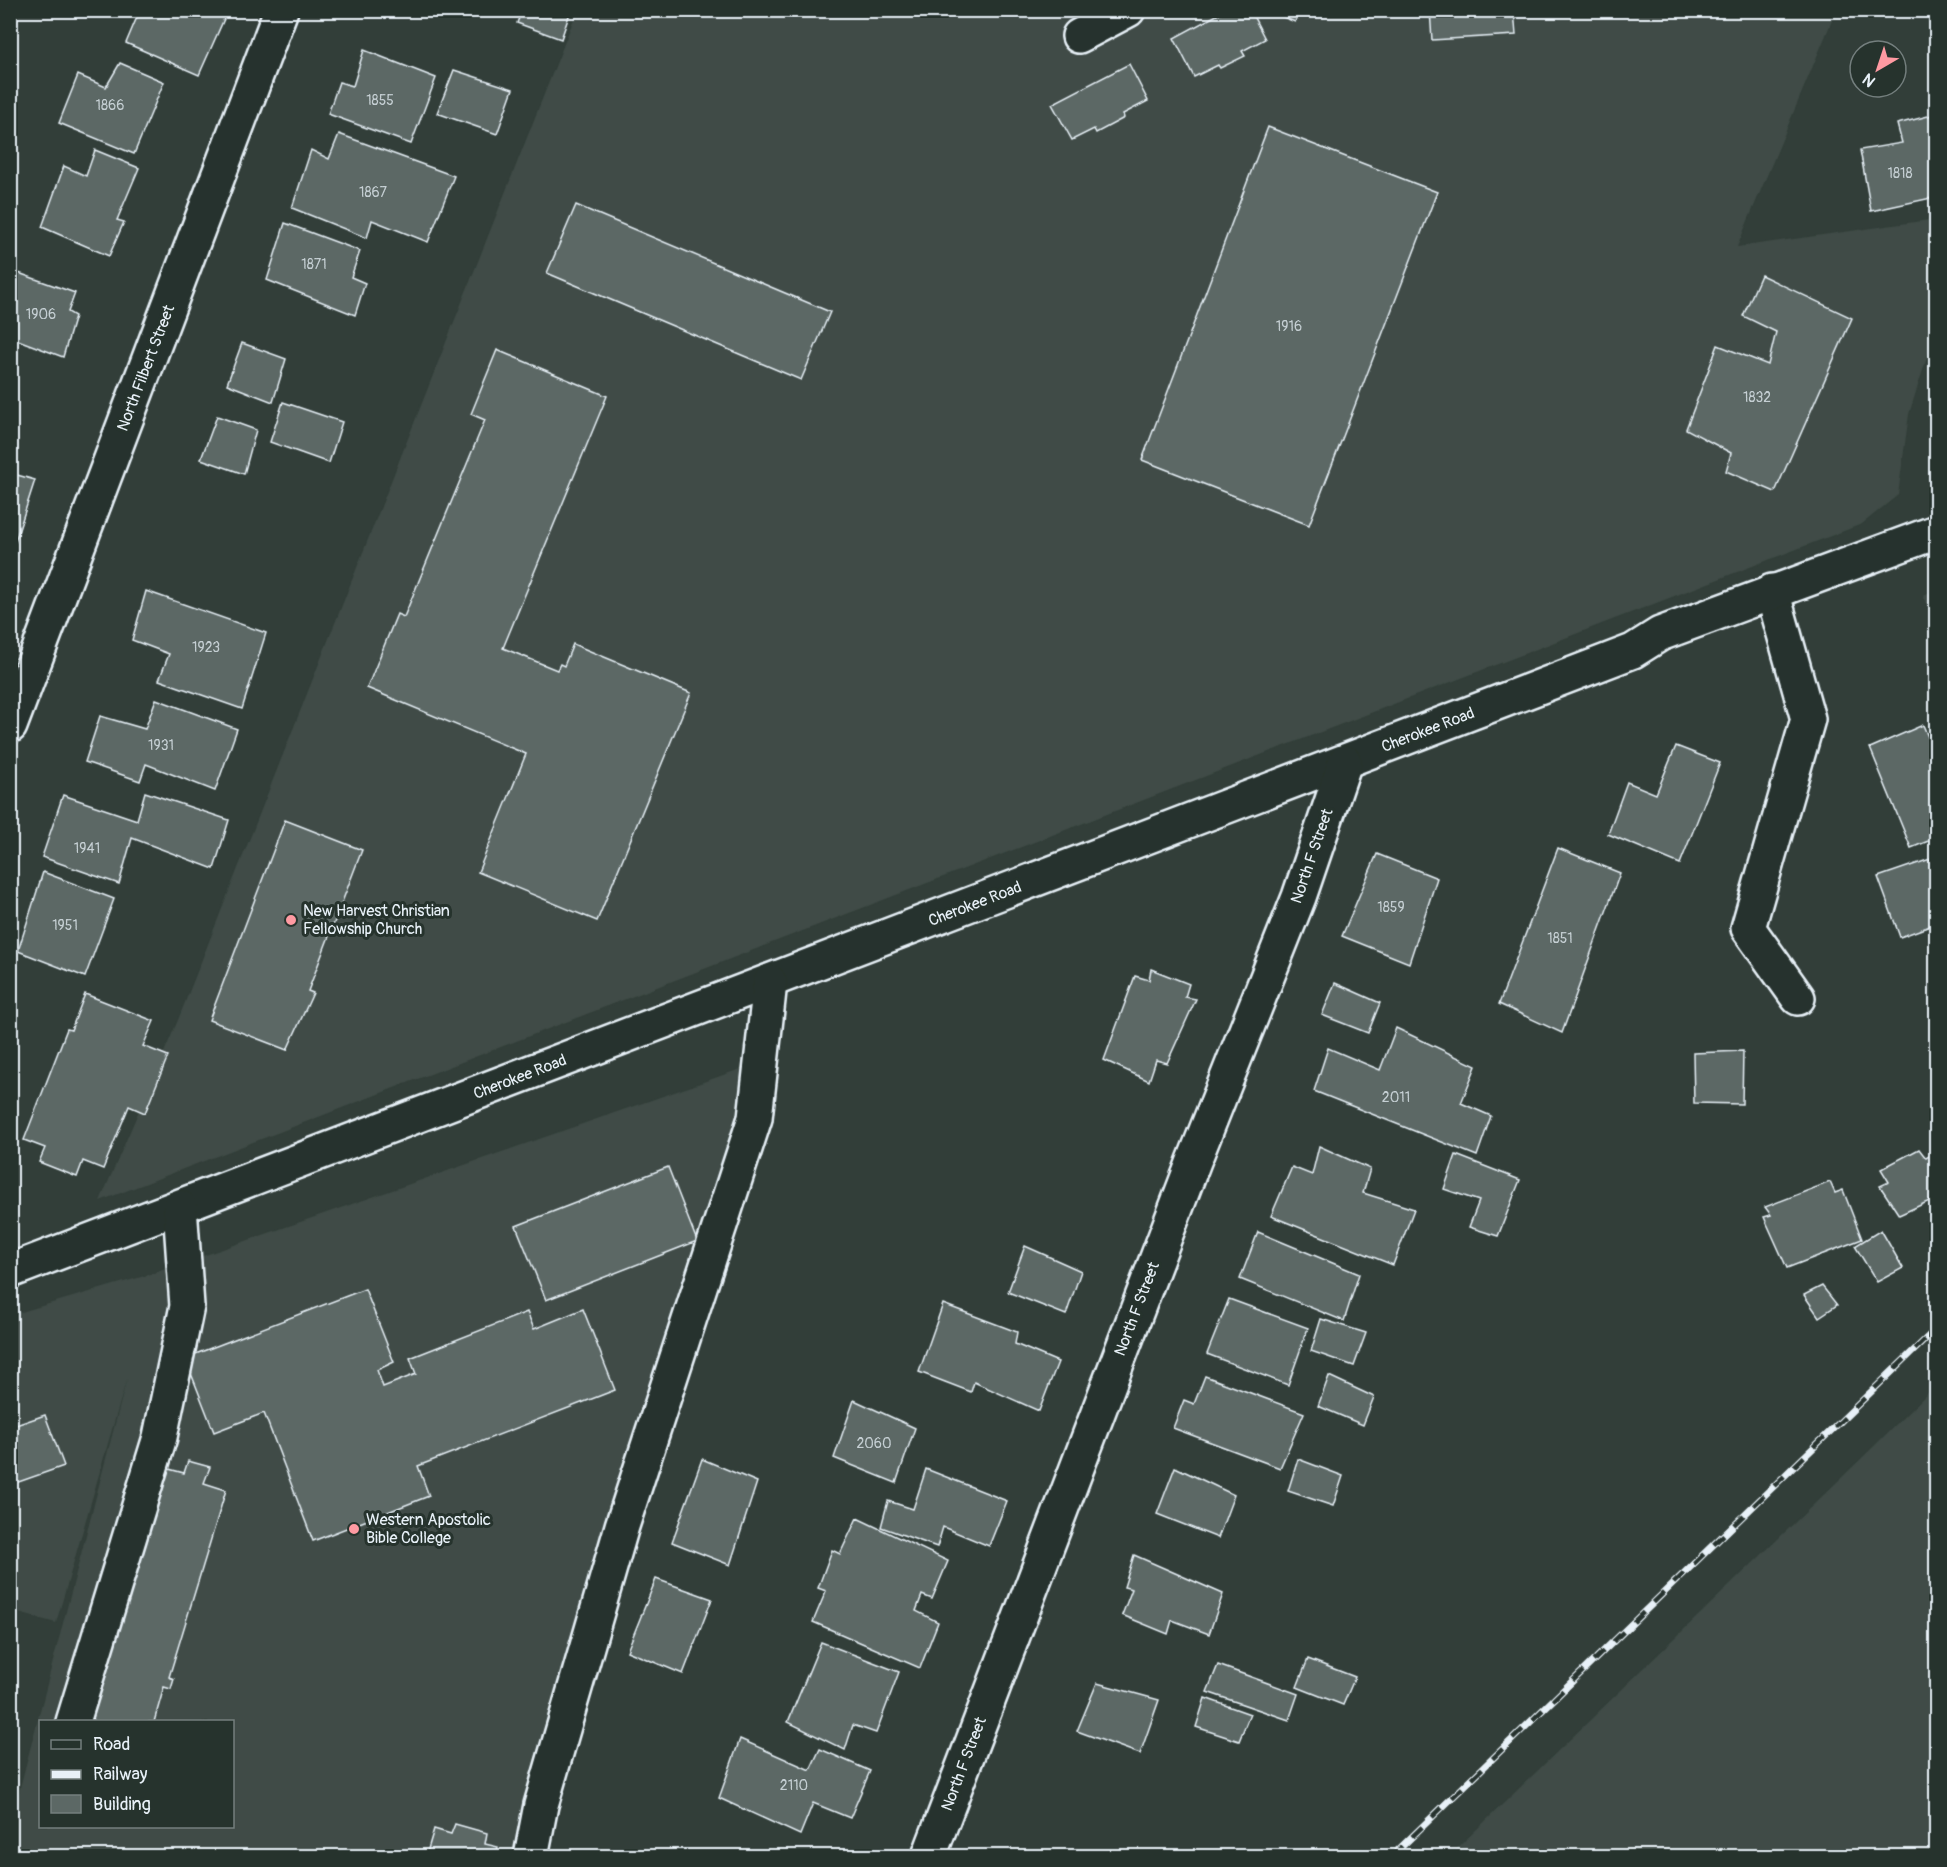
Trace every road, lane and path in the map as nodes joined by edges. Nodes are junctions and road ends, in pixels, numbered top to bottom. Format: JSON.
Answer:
{"nodes":[{"id":1,"x":280,"y":10,"type":"edge"},
{"id":2,"x":1128,"y":10,"type":"edge"},
{"id":3,"x":1078,"y":36,"type":"dead end"},
{"id":4,"x":1936,"y":532,"type":"edge"},
{"id":5,"x":1772,"y":591,"type":"junction"},
{"id":6,"x":10,"y":726,"type":"edge"},
{"id":7,"x":1345,"y":762,"type":"junction"},
{"id":8,"x":770,"y":982,"type":"junction"},
{"id":9,"x":1798,"y":998,"type":"dead end"},
{"id":10,"x":180,"y":1207,"type":"junction"},
{"id":11,"x":10,"y":1271,"type":"edge"},
{"id":12,"x":74,"y":1720,"type":"edge"},
{"id":13,"x":531,"y":1857,"type":"edge"},
{"id":14,"x":929,"y":1857,"type":"edge"}],
"edges":[{"from":1,"to":6,"type":"street","name":"North Filbert Street"},
{"from":2,"to":3,"type":"street"},
{"from":4,"to":5,"type":"street","name":"Cherokee Road"},
{"from":5,"to":7,"type":"street","name":"Cherokee Road"},
{"from":5,"to":9,"type":"street"},
{"from":7,"to":8,"type":"street","name":"Cherokee Road"},
{"from":7,"to":14,"type":"street","name":"North F Street"},
{"from":8,"to":10,"type":"street","name":"Cherokee Road"},
{"from":8,"to":13,"type":"street"},
{"from":10,"to":11,"type":"street","name":"Cherokee Road"},
{"from":10,"to":12,"type":"street"}]}
